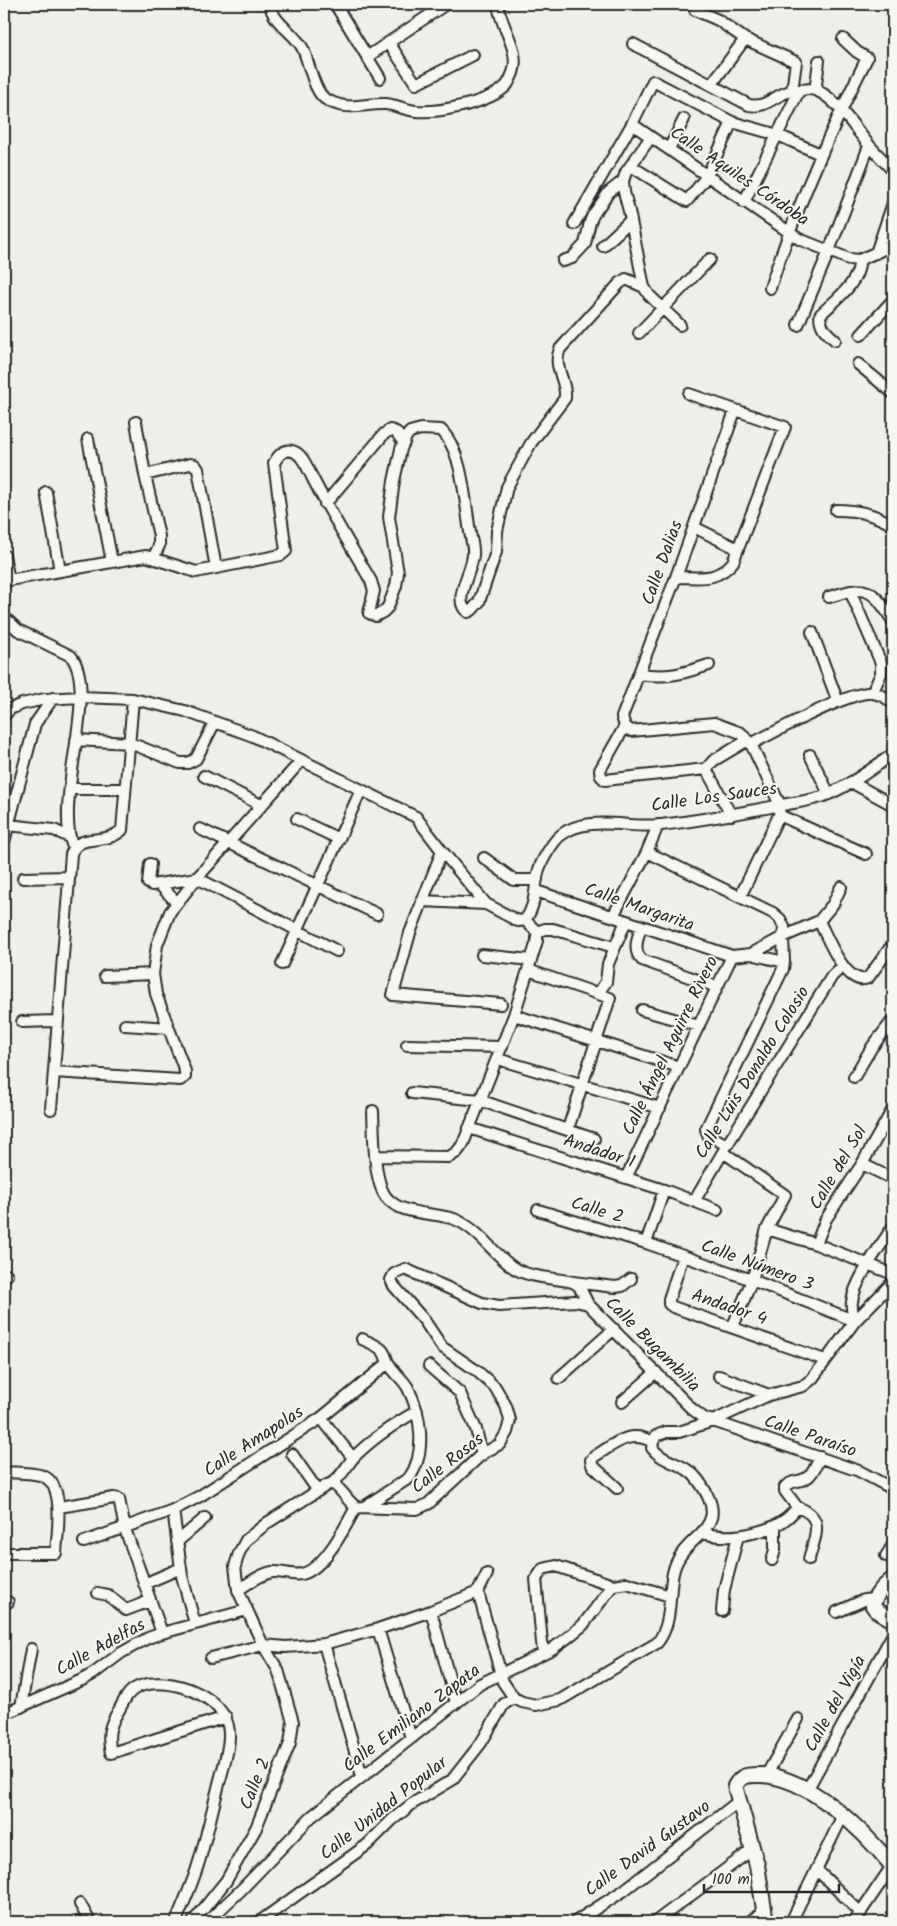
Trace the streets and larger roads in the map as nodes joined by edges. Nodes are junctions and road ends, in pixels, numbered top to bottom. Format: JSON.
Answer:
{"nodes":[{"id":1,"x":270,"y":4,"type":"edge"},
{"id":2,"x":335,"y":4,"type":"edge"},
{"id":3,"x":446,"y":4,"type":"edge"},
{"id":4,"x":498,"y":4,"type":"edge"},
{"id":5,"x":695,"y":10,"type":"dead end"},
{"id":6,"x":745,"y":39,"type":"junction"},
{"id":7,"x":843,"y":39,"type":"dead end"},
{"id":8,"x":389,"y":43,"type":"junction"},
{"id":9,"x":632,"y":44,"type":"dead end"},
{"id":10,"x":473,"y":55,"type":"dead end"},
{"id":11,"x":366,"y":57,"type":"junction"},
{"id":12,"x":819,"y":61,"type":"dead end"},
{"id":13,"x":380,"y":78,"type":"dead end"},
{"id":14,"x":711,"y":85,"type":"junction"},
{"id":15,"x":796,"y":91,"type":"junction"},
{"id":16,"x":818,"y":91,"type":"junction"},
{"id":17,"x":841,"y":109,"type":"junction"},
{"id":18,"x":684,"y":119,"type":"dead end"},
{"id":19,"x":732,"y":122,"type":"junction"},
{"id":20,"x":632,"y":124,"type":"junction"},
{"id":21,"x":778,"y":135,"type":"junction"},
{"id":22,"x":651,"y":137,"type":"junction"},
{"id":23,"x":869,"y":146,"type":"junction"},
{"id":24,"x":669,"y":149,"type":"junction"},
{"id":25,"x":820,"y":154,"type":"junction"},
{"id":26,"x":631,"y":166,"type":"junction"},
{"id":27,"x":893,"y":171,"type":"edge"},
{"id":28,"x":707,"y":176,"type":"junction"},
{"id":29,"x":623,"y":181,"type":"junction"},
{"id":30,"x":744,"y":202,"type":"junction"},
{"id":31,"x":893,"y":203,"type":"edge"},
{"id":32,"x":631,"y":220,"type":"junction"},
{"id":33,"x":574,"y":224,"type":"dead end"},
{"id":34,"x":788,"y":232,"type":"junction"},
{"id":35,"x":893,"y":245,"type":"edge"},
{"id":36,"x":603,"y":246,"type":"dead end"},
{"id":37,"x":829,"y":251,"type":"junction"},
{"id":38,"x":876,"y":253,"type":"junction"},
{"id":39,"x":710,"y":259,"type":"dead end"},
{"id":40,"x":859,"y":260,"type":"junction"},
{"id":41,"x":563,"y":261,"type":"dead end"},
{"id":42,"x":644,"y":287,"type":"junction"},
{"id":43,"x":770,"y":288,"type":"dead end"},
{"id":44,"x":893,"y":300,"type":"edge"},
{"id":45,"x":663,"y":308,"type":"junction"},
{"id":46,"x":680,"y":325,"type":"dead end"},
{"id":47,"x":798,"y":325,"type":"dead end"},
{"id":48,"x":639,"y":334,"type":"dead end"},
{"id":49,"x":861,"y":335,"type":"dead end"},
{"id":50,"x":835,"y":340,"type":"dead end"},
{"id":51,"x":858,"y":364,"type":"dead end"},
{"id":52,"x":893,"y":393,"type":"edge"},
{"id":53,"x":689,"y":394,"type":"dead end"},
{"id":54,"x":735,"y":411,"type":"junction"},
{"id":55,"x":136,"y":422,"type":"dead end"},
{"id":56,"x":88,"y":439,"type":"dead end"},
{"id":57,"x":404,"y":443,"type":"junction"},
{"id":58,"x":145,"y":475,"type":"junction"},
{"id":59,"x":46,"y":492,"type":"dead end"},
{"id":60,"x":326,"y":504,"type":"junction"},
{"id":61,"x":836,"y":510,"type":"dead end"},
{"id":62,"x":893,"y":525,"type":"edge"},
{"id":63,"x":694,"y":527,"type":"junction"},
{"id":64,"x":738,"y":548,"type":"junction"},
{"id":65,"x":4,"y":555,"type":"edge"},
{"id":66,"x":153,"y":558,"type":"junction"},
{"id":67,"x":112,"y":562,"type":"junction"},
{"id":68,"x":216,"y":568,"type":"junction"},
{"id":69,"x":60,"y":571,"type":"junction"},
{"id":70,"x":676,"y":577,"type":"junction"},
{"id":71,"x":6,"y":581,"type":"edge"},
{"id":72,"x":850,"y":591,"type":"junction"},
{"id":73,"x":829,"y":597,"type":"dead end"},
{"id":74,"x":4,"y":617,"type":"edge"},
{"id":75,"x":893,"y":621,"type":"edge"},
{"id":76,"x":812,"y":632,"type":"dead end"},
{"id":77,"x":709,"y":665,"type":"dead end"},
{"id":78,"x":639,"y":674,"type":"junction"},
{"id":79,"x":872,"y":693,"type":"junction"},
{"id":80,"x":80,"y":697,"type":"junction"},
{"id":81,"x":53,"y":698,"type":"junction"},
{"id":82,"x":133,"y":699,"type":"junction"},
{"id":83,"x":838,"y":702,"type":"junction"},
{"id":84,"x":893,"y":703,"type":"edge"},
{"id":85,"x":4,"y":715,"type":"edge"},
{"id":86,"x":214,"y":722,"type":"junction"},
{"id":87,"x":624,"y":726,"type":"junction"},
{"id":88,"x":76,"y":740,"type":"junction"},
{"id":89,"x":750,"y":742,"type":"junction"},
{"id":90,"x":130,"y":743,"type":"junction"},
{"id":91,"x":893,"y":754,"type":"edge"},
{"id":92,"x":810,"y":755,"type":"dead end"},
{"id":93,"x":301,"y":761,"type":"junction"},
{"id":94,"x":706,"y":769,"type":"junction"},
{"id":95,"x":204,"y":776,"type":"dead end"},
{"id":96,"x":852,"y":782,"type":"junction"},
{"id":97,"x":71,"y":789,"type":"junction"},
{"id":98,"x":125,"y":789,"type":"junction"},
{"id":99,"x":361,"y":790,"type":"junction"},
{"id":100,"x":830,"y":794,"type":"junction"},
{"id":101,"x":262,"y":805,"type":"junction"},
{"id":102,"x":893,"y":806,"type":"edge"},
{"id":103,"x":780,"y":810,"type":"junction"},
{"id":104,"x":731,"y":815,"type":"junction"},
{"id":105,"x":297,"y":819,"type":"dead end"},
{"id":106,"x":8,"y":825,"type":"junction"},
{"id":107,"x":658,"y":825,"type":"junction"},
{"id":108,"x":200,"y":829,"type":"dead end"},
{"id":109,"x":69,"y":837,"type":"junction"},
{"id":110,"x":339,"y":839,"type":"junction"},
{"id":111,"x":4,"y":842,"type":"edge"},
{"id":112,"x":229,"y":842,"type":"junction"},
{"id":113,"x":73,"y":847,"type":"junction"},
{"id":114,"x":442,"y":851,"type":"junction"},
{"id":115,"x":647,"y":852,"type":"junction"},
{"id":116,"x":866,"y":854,"type":"dead end"},
{"id":117,"x":484,"y":858,"type":"dead end"},
{"id":118,"x":150,"y":864,"type":"dead end"},
{"id":119,"x":69,"y":877,"type":"junction"},
{"id":120,"x":23,"y":878,"type":"dead end"},
{"id":121,"x":197,"y":878,"type":"junction"},
{"id":122,"x":537,"y":880,"type":"junction"},
{"id":123,"x":159,"y":884,"type":"junction"},
{"id":124,"x":317,"y":887,"type":"junction"},
{"id":125,"x":840,"y":887,"type":"dead end"},
{"id":126,"x":536,"y":890,"type":"junction"},
{"id":127,"x":740,"y":897,"type":"junction"},
{"id":128,"x":422,"y":900,"type":"junction"},
{"id":129,"x":177,"y":903,"type":"junction"},
{"id":130,"x":486,"y":904,"type":"junction"},
{"id":131,"x":377,"y":914,"type":"dead end"},
{"id":132,"x":613,"y":916,"type":"junction"},
{"id":133,"x":525,"y":920,"type":"junction"},
{"id":134,"x":626,"y":921,"type":"junction"},
{"id":135,"x":819,"y":921,"type":"junction"},
{"id":136,"x":641,"y":926,"type":"junction"},
{"id":137,"x":297,"y":930,"type":"junction"},
{"id":138,"x":537,"y":932,"type":"junction"},
{"id":139,"x":783,"y":937,"type":"junction"},
{"id":140,"x":893,"y":944,"type":"edge"},
{"id":141,"x":614,"y":947,"type":"junction"},
{"id":142,"x":337,"y":951,"type":"dead end"},
{"id":143,"x":751,"y":954,"type":"junction"},
{"id":144,"x":482,"y":955,"type":"dead end"},
{"id":145,"x":732,"y":956,"type":"junction"},
{"id":146,"x":784,"y":962,"type":"junction"},
{"id":147,"x":282,"y":964,"type":"dead end"},
{"id":148,"x":530,"y":965,"type":"junction"},
{"id":149,"x":843,"y":966,"type":"junction"},
{"id":150,"x":153,"y":974,"type":"junction"},
{"id":151,"x":105,"y":976,"type":"dead end"},
{"id":152,"x":717,"y":987,"type":"junction"},
{"id":153,"x":598,"y":993,"type":"junction"},
{"id":154,"x":501,"y":1004,"type":"dead end"},
{"id":155,"x":642,"y":1010,"type":"dead end"},
{"id":156,"x":514,"y":1015,"type":"junction"},
{"id":157,"x":893,"y":1020,"type":"edge"},
{"id":158,"x":56,"y":1021,"type":"junction"},
{"id":159,"x":22,"y":1022,"type":"dead end"},
{"id":160,"x":125,"y":1025,"type":"dead end"},
{"id":161,"x":699,"y":1026,"type":"junction"},
{"id":162,"x":169,"y":1028,"type":"junction"},
{"id":163,"x":596,"y":1041,"type":"junction"},
{"id":164,"x":407,"y":1045,"type":"dead end"},
{"id":165,"x":502,"y":1047,"type":"junction"},
{"id":166,"x":498,"y":1059,"type":"junction"},
{"id":167,"x":679,"y":1067,"type":"junction"},
{"id":168,"x":54,"y":1072,"type":"junction"},
{"id":169,"x":854,"y":1077,"type":"dead end"},
{"id":170,"x":581,"y":1084,"type":"junction"},
{"id":171,"x":412,"y":1093,"type":"dead end"},
{"id":172,"x":479,"y":1100,"type":"junction"},
{"id":173,"x":660,"y":1108,"type":"junction"},
{"id":174,"x":893,"y":1109,"type":"edge"},
{"id":175,"x":51,"y":1110,"type":"dead end"},
{"id":176,"x":373,"y":1111,"type":"dead end"},
{"id":177,"x":469,"y":1128,"type":"junction"},
{"id":178,"x":568,"y":1129,"type":"junction"},
{"id":179,"x":594,"y":1139,"type":"dead end"},
{"id":180,"x":725,"y":1148,"type":"junction"},
{"id":181,"x":375,"y":1156,"type":"junction"},
{"id":182,"x":862,"y":1164,"type":"junction"},
{"id":183,"x":626,"y":1178,"type":"junction"},
{"id":184,"x":893,"y":1179,"type":"edge"},
{"id":185,"x":664,"y":1190,"type":"junction"},
{"id":186,"x":695,"y":1200,"type":"junction"},
{"id":187,"x":538,"y":1210,"type":"dead end"},
{"id":188,"x":717,"y":1210,"type":"dead end"},
{"id":189,"x":893,"y":1227,"type":"edge"},
{"id":190,"x":768,"y":1229,"type":"junction"},
{"id":191,"x":646,"y":1243,"type":"junction"},
{"id":192,"x":816,"y":1244,"type":"junction"},
{"id":193,"x":683,"y":1256,"type":"junction"},
{"id":194,"x":868,"y":1264,"type":"junction"},
{"id":195,"x":893,"y":1274,"type":"edge"},
{"id":196,"x":631,"y":1279,"type":"dead end"},
{"id":197,"x":752,"y":1280,"type":"junction"},
{"id":198,"x":573,"y":1282,"type":"junction"},
{"id":199,"x":893,"y":1282,"type":"edge"},
{"id":200,"x":588,"y":1304,"type":"junction"},
{"id":201,"x":855,"y":1321,"type":"junction"},
{"id":202,"x":734,"y":1326,"type":"junction"},
{"id":203,"x":614,"y":1328,"type":"junction"},
{"id":204,"x":362,"y":1339,"type":"dead end"},
{"id":205,"x":825,"y":1360,"type":"junction"},
{"id":206,"x":388,"y":1363,"type":"junction"},
{"id":207,"x":429,"y":1366,"type":"dead end"},
{"id":208,"x":656,"y":1372,"type":"junction"},
{"id":209,"x":719,"y":1376,"type":"dead end"},
{"id":210,"x":559,"y":1378,"type":"dead end"},
{"id":211,"x":495,"y":1387,"type":"joint"},
{"id":212,"x":769,"y":1395,"type":"junction"},
{"id":213,"x":622,"y":1402,"type":"dead end"},
{"id":214,"x":417,"y":1411,"type":"junction"},
{"id":215,"x":321,"y":1418,"type":"junction"},
{"id":216,"x":713,"y":1421,"type":"junction"},
{"id":217,"x":652,"y":1442,"type":"junction"},
{"id":218,"x":292,"y":1454,"type":"dead end"},
{"id":219,"x":482,"y":1455,"type":"junction"},
{"id":220,"x":820,"y":1457,"type":"junction"},
{"id":221,"x":353,"y":1458,"type":"junction"},
{"id":222,"x":4,"y":1472,"type":"edge"},
{"id":223,"x":333,"y":1484,"type":"junction"},
{"id":224,"x":616,"y":1488,"type":"dead end"},
{"id":225,"x":893,"y":1489,"type":"edge"},
{"id":226,"x":318,"y":1491,"type":"junction"},
{"id":227,"x":59,"y":1507,"type":"junction"},
{"id":228,"x":360,"y":1507,"type":"junction"},
{"id":229,"x":797,"y":1508,"type":"junction"},
{"id":230,"x":173,"y":1510,"type":"junction"},
{"id":231,"x":205,"y":1518,"type":"dead end"},
{"id":232,"x":775,"y":1526,"type":"junction"},
{"id":233,"x":125,"y":1529,"type":"junction"},
{"id":234,"x":703,"y":1533,"type":"junction"},
{"id":235,"x":738,"y":1536,"type":"junction"},
{"id":236,"x":84,"y":1542,"type":"dead end"},
{"id":237,"x":177,"y":1542,"type":"junction"},
{"id":238,"x":893,"y":1545,"type":"edge"},
{"id":239,"x":4,"y":1554,"type":"edge"},
{"id":240,"x":886,"y":1556,"type":"dead end"},
{"id":241,"x":809,"y":1559,"type":"dead end"},
{"id":242,"x":772,"y":1560,"type":"dead end"},
{"id":243,"x":181,"y":1568,"type":"junction"},
{"id":244,"x":487,"y":1574,"type":"dead end"},
{"id":245,"x":893,"y":1579,"type":"edge"},
{"id":246,"x":144,"y":1584,"type":"junction"},
{"id":247,"x":613,"y":1585,"type":"junction"},
{"id":248,"x":238,"y":1590,"type":"junction"},
{"id":249,"x":478,"y":1592,"type":"junction"},
{"id":250,"x":98,"y":1593,"type":"dead end"},
{"id":251,"x":670,"y":1596,"type":"junction"},
{"id":252,"x":150,"y":1601,"type":"junction"},
{"id":253,"x":874,"y":1603,"type":"junction"},
{"id":254,"x":247,"y":1610,"type":"junction"},
{"id":255,"x":722,"y":1610,"type":"dead end"},
{"id":256,"x":431,"y":1611,"type":"junction"},
{"id":257,"x":837,"y":1612,"type":"dead end"},
{"id":258,"x":893,"y":1620,"type":"edge"},
{"id":259,"x":195,"y":1624,"type":"junction"},
{"id":260,"x":378,"y":1629,"type":"junction"},
{"id":261,"x":162,"y":1633,"type":"junction"},
{"id":262,"x":893,"y":1634,"type":"edge"},
{"id":263,"x":324,"y":1644,"type":"junction"},
{"id":264,"x":263,"y":1645,"type":"junction"},
{"id":265,"x":31,"y":1648,"type":"dead end"},
{"id":266,"x":543,"y":1653,"type":"junction"},
{"id":267,"x":211,"y":1658,"type":"dead end"},
{"id":268,"x":500,"y":1674,"type":"junction"},
{"id":269,"x":514,"y":1698,"type":"junction"},
{"id":270,"x":456,"y":1703,"type":"junction"},
{"id":271,"x":21,"y":1707,"type":"junction"},
{"id":272,"x":4,"y":1714,"type":"edge"},
{"id":273,"x":226,"y":1716,"type":"junction"},
{"id":274,"x":798,"y":1719,"type":"dead end"},
{"id":275,"x":411,"y":1738,"type":"junction"},
{"id":276,"x":767,"y":1774,"type":"junction"},
{"id":277,"x":362,"y":1776,"type":"junction"},
{"id":278,"x":807,"y":1790,"type":"junction"},
{"id":279,"x":739,"y":1801,"type":"junction"},
{"id":280,"x":843,"y":1815,"type":"junction"},
{"id":281,"x":753,"y":1849,"type":"junction"},
{"id":282,"x":893,"y":1867,"type":"edge"},
{"id":283,"x":817,"y":1870,"type":"junction"},
{"id":284,"x":80,"y":1904,"type":"dead end"},
{"id":285,"x":861,"y":1913,"type":"junction"},
{"id":286,"x":766,"y":1916,"type":"edge"},
{"id":287,"x":90,"y":1922,"type":"edge"},
{"id":288,"x":176,"y":1922,"type":"edge"},
{"id":289,"x":193,"y":1922,"type":"edge"},
{"id":290,"x":206,"y":1922,"type":"edge"},
{"id":291,"x":259,"y":1922,"type":"edge"},
{"id":292,"x":575,"y":1922,"type":"edge"},
{"id":293,"x":655,"y":1922,"type":"edge"},
{"id":294,"x":749,"y":1922,"type":"edge"},
{"id":295,"x":792,"y":1922,"type":"edge"},
{"id":296,"x":854,"y":1922,"type":"edge"}],
"edges":[{"from":1,"to":4,"type":"street"},
{"from":2,"to":11,"type":"street"},
{"from":3,"to":8,"type":"street"},
{"from":5,"to":6,"type":"street"},
{"from":6,"to":14,"type":"street"},
{"from":6,"to":15,"type":"street"},
{"from":7,"to":17,"type":"street"},
{"from":8,"to":10,"type":"street"},
{"from":8,"to":11,"type":"street"},
{"from":9,"to":14,"type":"street"},
{"from":11,"to":13,"type":"street"},
{"from":12,"to":16,"type":"street"},
{"from":14,"to":15,"type":"street"},
{"from":15,"to":16,"type":"street"},
{"from":15,"to":21,"type":"street"},
{"from":16,"to":17,"type":"street"},
{"from":17,"to":23,"type":"street"},
{"from":17,"to":25,"type":"street"},
{"from":18,"to":24,"type":"street"},
{"from":19,"to":20,"type":"street","name":"Calle Aquiles Córdoba"},
{"from":19,"to":21,"type":"street","name":"Calle Aquiles Córdoba"},
{"from":19,"to":28,"type":"street"},
{"from":20,"to":22,"type":"street","name":"Calle Aquiles Córdoba"},
{"from":20,"to":33,"type":"street"},
{"from":21,"to":25,"type":"street","name":"Calle Aquiles Córdoba"},
{"from":21,"to":30,"type":"street"},
{"from":22,"to":24,"type":"street","name":"Calle Aquiles Córdoba"},
{"from":22,"to":26,"type":"street"},
{"from":23,"to":27,"type":"street"},
{"from":23,"to":37,"type":"street"},
{"from":24,"to":28,"type":"street","name":"Calle Aquiles Córdoba"},
{"from":25,"to":34,"type":"street"},
{"from":26,"to":28,"type":"street"},
{"from":26,"to":29,"type":"street"},
{"from":28,"to":30,"type":"street","name":"Calle Aquiles Córdoba"},
{"from":29,"to":32,"type":"street"},
{"from":29,"to":41,"type":"street"},
{"from":30,"to":34,"type":"street","name":"Calle Aquiles Córdoba"},
{"from":31,"to":38,"type":"street"},
{"from":32,"to":36,"type":"street"},
{"from":32,"to":42,"type":"street"},
{"from":34,"to":37,"type":"street","name":"Calle Aquiles Córdoba"},
{"from":34,"to":43,"type":"street"},
{"from":35,"to":38,"type":"street"},
{"from":37,"to":40,"type":"street","name":"Calle Aquiles Córdoba"},
{"from":37,"to":47,"type":"street"},
{"from":38,"to":40,"type":"street"},
{"from":39,"to":45,"type":"street"},
{"from":40,"to":50,"type":"street"},
{"from":42,"to":45,"type":"street"},
{"from":42,"to":57,"type":"street"},
{"from":44,"to":49,"type":"street"},
{"from":45,"to":46,"type":"street"},
{"from":45,"to":48,"type":"street"},
{"from":51,"to":52,"type":"street"},
{"from":53,"to":54,"type":"street"},
{"from":54,"to":63,"type":"street","name":"Calle Dalias"},
{"from":54,"to":64,"type":"street"},
{"from":55,"to":58,"type":"street"},
{"from":56,"to":67,"type":"street"},
{"from":57,"to":60,"type":"street"},
{"from":57,"to":60,"type":"street"},
{"from":58,"to":66,"type":"street"},
{"from":58,"to":68,"type":"street"},
{"from":59,"to":69,"type":"street"},
{"from":60,"to":68,"type":"street"},
{"from":61,"to":62,"type":"street"},
{"from":63,"to":64,"type":"street"},
{"from":63,"to":70,"type":"street","name":"Calle Dalias"},
{"from":64,"to":70,"type":"street"},
{"from":65,"to":71,"type":"street"},
{"from":66,"to":67,"type":"street"},
{"from":66,"to":68,"type":"street"},
{"from":67,"to":69,"type":"street"},
{"from":69,"to":71,"type":"street"},
{"from":70,"to":78,"type":"street","name":"Calle Dalias"},
{"from":72,"to":73,"type":"street"},
{"from":72,"to":75,"type":"street"},
{"from":72,"to":79,"type":"street"},
{"from":74,"to":80,"type":"street"},
{"from":76,"to":83,"type":"street"},
{"from":77,"to":78,"type":"street"},
{"from":78,"to":87,"type":"street","name":"Calle Dalias"},
{"from":79,"to":83,"type":"street"},
{"from":79,"to":84,"type":"street"},
{"from":80,"to":81,"type":"street"},
{"from":80,"to":82,"type":"street"},
{"from":80,"to":88,"type":"street"},
{"from":81,"to":85,"type":"street"},
{"from":81,"to":106,"type":"street"},
{"from":82,"to":86,"type":"street"},
{"from":82,"to":90,"type":"street"},
{"from":83,"to":89,"type":"street"},
{"from":86,"to":90,"type":"street"},
{"from":86,"to":93,"type":"street"},
{"from":87,"to":89,"type":"street"},
{"from":87,"to":94,"type":"street","name":"Calle Dalias"},
{"from":88,"to":90,"type":"street"},
{"from":88,"to":97,"type":"street"},
{"from":89,"to":94,"type":"street"},
{"from":89,"to":103,"type":"street"},
{"from":90,"to":98,"type":"street"},
{"from":91,"to":96,"type":"street","name":"Calle Los Sauces"},
{"from":92,"to":100,"type":"street"},
{"from":93,"to":99,"type":"street"},
{"from":93,"to":101,"type":"street"},
{"from":94,"to":104,"type":"street"},
{"from":95,"to":101,"type":"street"},
{"from":96,"to":100,"type":"street","name":"Calle Los Sauces"},
{"from":96,"to":102,"type":"street"},
{"from":97,"to":98,"type":"street"},
{"from":97,"to":109,"type":"street"},
{"from":98,"to":113,"type":"street"},
{"from":99,"to":110,"type":"street"},
{"from":99,"to":114,"type":"street"},
{"from":100,"to":103,"type":"street","name":"Calle Los Sauces"},
{"from":101,"to":112,"type":"street"},
{"from":103,"to":104,"type":"street","name":"Calle Los Sauces"},
{"from":103,"to":116,"type":"street"},
{"from":103,"to":127,"type":"street"},
{"from":104,"to":107,"type":"street","name":"Calle Los Sauces"},
{"from":105,"to":110,"type":"street"},
{"from":106,"to":109,"type":"street"},
{"from":106,"to":111,"type":"street"},
{"from":107,"to":115,"type":"street"},
{"from":107,"to":122,"type":"street","name":"Calle Los Sauces"},
{"from":108,"to":112,"type":"street"},
{"from":109,"to":113,"type":"street"},
{"from":110,"to":124,"type":"street"},
{"from":112,"to":121,"type":"street"},
{"from":112,"to":124,"type":"street"},
{"from":113,"to":119,"type":"street"},
{"from":114,"to":128,"type":"street"},
{"from":114,"to":130,"type":"street"},
{"from":115,"to":127,"type":"street"},
{"from":115,"to":132,"type":"street"},
{"from":117,"to":122,"type":"street"},
{"from":118,"to":123,"type":"street"},
{"from":119,"to":120,"type":"street"},
{"from":119,"to":158,"type":"street"},
{"from":121,"to":123,"type":"street"},
{"from":121,"to":129,"type":"street"},
{"from":121,"to":137,"type":"street"},
{"from":122,"to":126,"type":"street","name":"Calle Los Sauces"},
{"from":123,"to":129,"type":"street"},
{"from":124,"to":131,"type":"street"},
{"from":124,"to":137,"type":"street"},
{"from":125,"to":135,"type":"street"},
{"from":126,"to":132,"type":"street","name":"Calle Margarita"},
{"from":126,"to":133,"type":"street","name":"Calle Los Sauces"},
{"from":127,"to":139,"type":"street"},
{"from":128,"to":130,"type":"street"},
{"from":128,"to":154,"type":"street"},
{"from":129,"to":150,"type":"street"},
{"from":130,"to":133,"type":"street"},
{"from":132,"to":134,"type":"street","name":"Calle Margarita"},
{"from":133,"to":138,"type":"street"},
{"from":134,"to":136,"type":"street","name":"Calle Margarita"},
{"from":134,"to":141,"type":"street"},
{"from":135,"to":139,"type":"street"},
{"from":135,"to":149,"type":"street"},
{"from":136,"to":145,"type":"street","name":"Calle Margarita"},
{"from":136,"to":152,"type":"street"},
{"from":137,"to":142,"type":"street"},
{"from":137,"to":147,"type":"street"},
{"from":138,"to":141,"type":"street"},
{"from":138,"to":148,"type":"street"},
{"from":139,"to":143,"type":"street"},
{"from":139,"to":146,"type":"street"},
{"from":140,"to":149,"type":"street"},
{"from":141,"to":153,"type":"street"},
{"from":143,"to":145,"type":"street"},
{"from":143,"to":146,"type":"street"},
{"from":144,"to":148,"type":"street"},
{"from":145,"to":152,"type":"street","name":"Calle Ángel Aguirre Rivero"},
{"from":146,"to":180,"type":"street"},
{"from":148,"to":153,"type":"street"},
{"from":148,"to":156,"type":"street"},
{"from":149,"to":180,"type":"street","name":"Calle Luis Donaldo Colosio"},
{"from":150,"to":151,"type":"street"},
{"from":150,"to":162,"type":"street"},
{"from":152,"to":161,"type":"street","name":"Calle Ángel Aguirre Rivero"},
{"from":153,"to":163,"type":"street"},
{"from":155,"to":161,"type":"street"},
{"from":156,"to":163,"type":"street"},
{"from":156,"to":165,"type":"street"},
{"from":157,"to":169,"type":"street"},
{"from":158,"to":159,"type":"street"},
{"from":158,"to":168,"type":"street"},
{"from":160,"to":162,"type":"street"},
{"from":161,"to":167,"type":"street","name":"Calle Ángel Aguirre Rivero"},
{"from":162,"to":168,"type":"street"},
{"from":163,"to":167,"type":"street"},
{"from":163,"to":170,"type":"street"},
{"from":164,"to":165,"type":"street"},
{"from":165,"to":166,"type":"street"},
{"from":166,"to":170,"type":"street"},
{"from":166,"to":172,"type":"street"},
{"from":167,"to":173,"type":"street","name":"Calle Ángel Aguirre Rivero"},
{"from":168,"to":175,"type":"street"},
{"from":170,"to":173,"type":"street"},
{"from":170,"to":178,"type":"street"},
{"from":171,"to":172,"type":"street"},
{"from":172,"to":177,"type":"street"},
{"from":172,"to":178,"type":"street"},
{"from":173,"to":183,"type":"street","name":"Calle Ángel Aguirre Rivero"},
{"from":174,"to":182,"type":"street","name":"Calle del Sol"},
{"from":176,"to":181,"type":"street"},
{"from":177,"to":181,"type":"street"},
{"from":177,"to":183,"type":"street","name":"Andador 1"},
{"from":178,"to":179,"type":"street"},
{"from":180,"to":186,"type":"street","name":"Calle Luis Donaldo Colosio"},
{"from":180,"to":190,"type":"street"},
{"from":181,"to":198,"type":"street"},
{"from":182,"to":184,"type":"street"},
{"from":182,"to":192,"type":"street","name":"Calle del Sol"},
{"from":183,"to":185,"type":"street","name":"Andador 1"},
{"from":185,"to":186,"type":"street","name":"Andador 1"},
{"from":185,"to":191,"type":"street"},
{"from":186,"to":188,"type":"street","name":"Andador 1"},
{"from":187,"to":191,"type":"street","name":"Calle 2"},
{"from":189,"to":194,"type":"street"},
{"from":190,"to":192,"type":"street"},
{"from":190,"to":197,"type":"street"},
{"from":191,"to":193,"type":"street","name":"Calle Número 3"},
{"from":192,"to":194,"type":"street"},
{"from":193,"to":197,"type":"street","name":"Calle Número 3"},
{"from":193,"to":202,"type":"street","name":"Andador 4"},
{"from":194,"to":195,"type":"street"},
{"from":194,"to":201,"type":"street"},
{"from":196,"to":198,"type":"street"},
{"from":197,"to":201,"type":"street","name":"Calle Número 3"},
{"from":197,"to":202,"type":"street"},
{"from":198,"to":200,"type":"street"},
{"from":199,"to":201,"type":"street"},
{"from":200,"to":203,"type":"street","name":"Calle Bugambilia"},
{"from":200,"to":211,"type":"street","name":"Calle Bugambilia"},
{"from":201,"to":205,"type":"street"},
{"from":202,"to":205,"type":"street","name":"Andador 4"},
{"from":203,"to":208,"type":"street","name":"Calle Bugambilia"},
{"from":203,"to":210,"type":"street"},
{"from":204,"to":206,"type":"street"},
{"from":205,"to":212,"type":"street"},
{"from":206,"to":214,"type":"street"},
{"from":206,"to":215,"type":"street","name":"Calle Amapolas"},
{"from":207,"to":219,"type":"street"},
{"from":208,"to":213,"type":"street"},
{"from":208,"to":216,"type":"street","name":"Calle Bugambilia"},
{"from":209,"to":212,"type":"street"},
{"from":211,"to":219,"type":"street","name":"Calle Rosas"},
{"from":212,"to":216,"type":"street"},
{"from":214,"to":221,"type":"street"},
{"from":214,"to":228,"type":"street"},
{"from":215,"to":221,"type":"street"},
{"from":215,"to":230,"type":"street","name":"Calle Amapolas"},
{"from":216,"to":217,"type":"street"},
{"from":216,"to":220,"type":"street","name":"Calle Paraíso"},
{"from":217,"to":224,"type":"street"},
{"from":217,"to":234,"type":"street"},
{"from":218,"to":226,"type":"street"},
{"from":219,"to":228,"type":"street","name":"Calle Rosas"},
{"from":220,"to":225,"type":"street","name":"Calle Paraíso"},
{"from":220,"to":229,"type":"street"},
{"from":221,"to":223,"type":"street"},
{"from":222,"to":227,"type":"street"},
{"from":223,"to":226,"type":"street","name":"Calle 2"},
{"from":223,"to":228,"type":"street"},
{"from":226,"to":248,"type":"street","name":"Calle 2"},
{"from":227,"to":233,"type":"street"},
{"from":227,"to":239,"type":"street"},
{"from":228,"to":248,"type":"street"},
{"from":229,"to":232,"type":"street"},
{"from":229,"to":241,"type":"street"},
{"from":230,"to":233,"type":"street","name":"Calle Amapolas"},
{"from":230,"to":237,"type":"street"},
{"from":231,"to":237,"type":"street"},
{"from":232,"to":235,"type":"street"},
{"from":232,"to":242,"type":"street"},
{"from":233,"to":236,"type":"street"},
{"from":233,"to":246,"type":"street"},
{"from":234,"to":235,"type":"street"},
{"from":234,"to":251,"type":"street"},
{"from":235,"to":255,"type":"street"},
{"from":237,"to":243,"type":"street"},
{"from":238,"to":240,"type":"street"},
{"from":243,"to":246,"type":"street"},
{"from":243,"to":259,"type":"street"},
{"from":244,"to":249,"type":"street"},
{"from":245,"to":253,"type":"street"},
{"from":246,"to":252,"type":"street"},
{"from":247,"to":251,"type":"street"},
{"from":247,"to":266,"type":"street","name":"Calle Emiliano Zapata"},
{"from":247,"to":266,"type":"street"},
{"from":248,"to":254,"type":"street","name":"Calle 2"},
{"from":249,"to":256,"type":"street"},
{"from":249,"to":268,"type":"street"},
{"from":250,"to":252,"type":"street"},
{"from":251,"to":269,"type":"street"},
{"from":252,"to":261,"type":"street"},
{"from":253,"to":257,"type":"street"},
{"from":253,"to":258,"type":"street"},
{"from":254,"to":259,"type":"street","name":"Calle Adelfas"},
{"from":254,"to":264,"type":"street","name":"Calle 2"},
{"from":256,"to":260,"type":"street"},
{"from":256,"to":270,"type":"street"},
{"from":259,"to":261,"type":"street","name":"Calle Adelfas"},
{"from":260,"to":263,"type":"street"},
{"from":260,"to":275,"type":"street"},
{"from":261,"to":271,"type":"street","name":"Calle Adelfas"},
{"from":262,"to":278,"type":"street","name":"Calle del Vigía"},
{"from":263,"to":264,"type":"street"},
{"from":263,"to":277,"type":"street"},
{"from":264,"to":267,"type":"street"},
{"from":264,"to":289,"type":"street","name":"Calle 2"},
{"from":265,"to":271,"type":"street"},
{"from":266,"to":268,"type":"street","name":"Calle Emiliano Zapata"},
{"from":268,"to":269,"type":"street"},
{"from":268,"to":270,"type":"street","name":"Calle Emiliano Zapata"},
{"from":269,"to":291,"type":"street","name":"Calle Unidad Popular"},
{"from":270,"to":275,"type":"street","name":"Calle Emiliano Zapata"},
{"from":271,"to":272,"type":"street","name":"Calle Adelfas"},
{"from":273,"to":273,"type":"street"},
{"from":273,"to":288,"type":"street"},
{"from":274,"to":276,"type":"street"},
{"from":275,"to":277,"type":"street","name":"Calle Emiliano Zapata"},
{"from":276,"to":278,"type":"street"},
{"from":276,"to":279,"type":"street"},
{"from":277,"to":290,"type":"street","name":"Calle Emiliano Zapata"},
{"from":278,"to":280,"type":"street"},
{"from":279,"to":281,"type":"street"},
{"from":279,"to":292,"type":"street","name":"Calle David Gustavo"},
{"from":280,"to":282,"type":"street"},
{"from":280,"to":283,"type":"street"},
{"from":281,"to":286,"type":"street"},
{"from":281,"to":293,"type":"street"},
{"from":282,"to":285,"type":"street"},
{"from":283,"to":285,"type":"street"},
{"from":283,"to":295,"type":"street"},
{"from":284,"to":287,"type":"street"},
{"from":285,"to":296,"type":"street"},
{"from":286,"to":294,"type":"street"}]}
